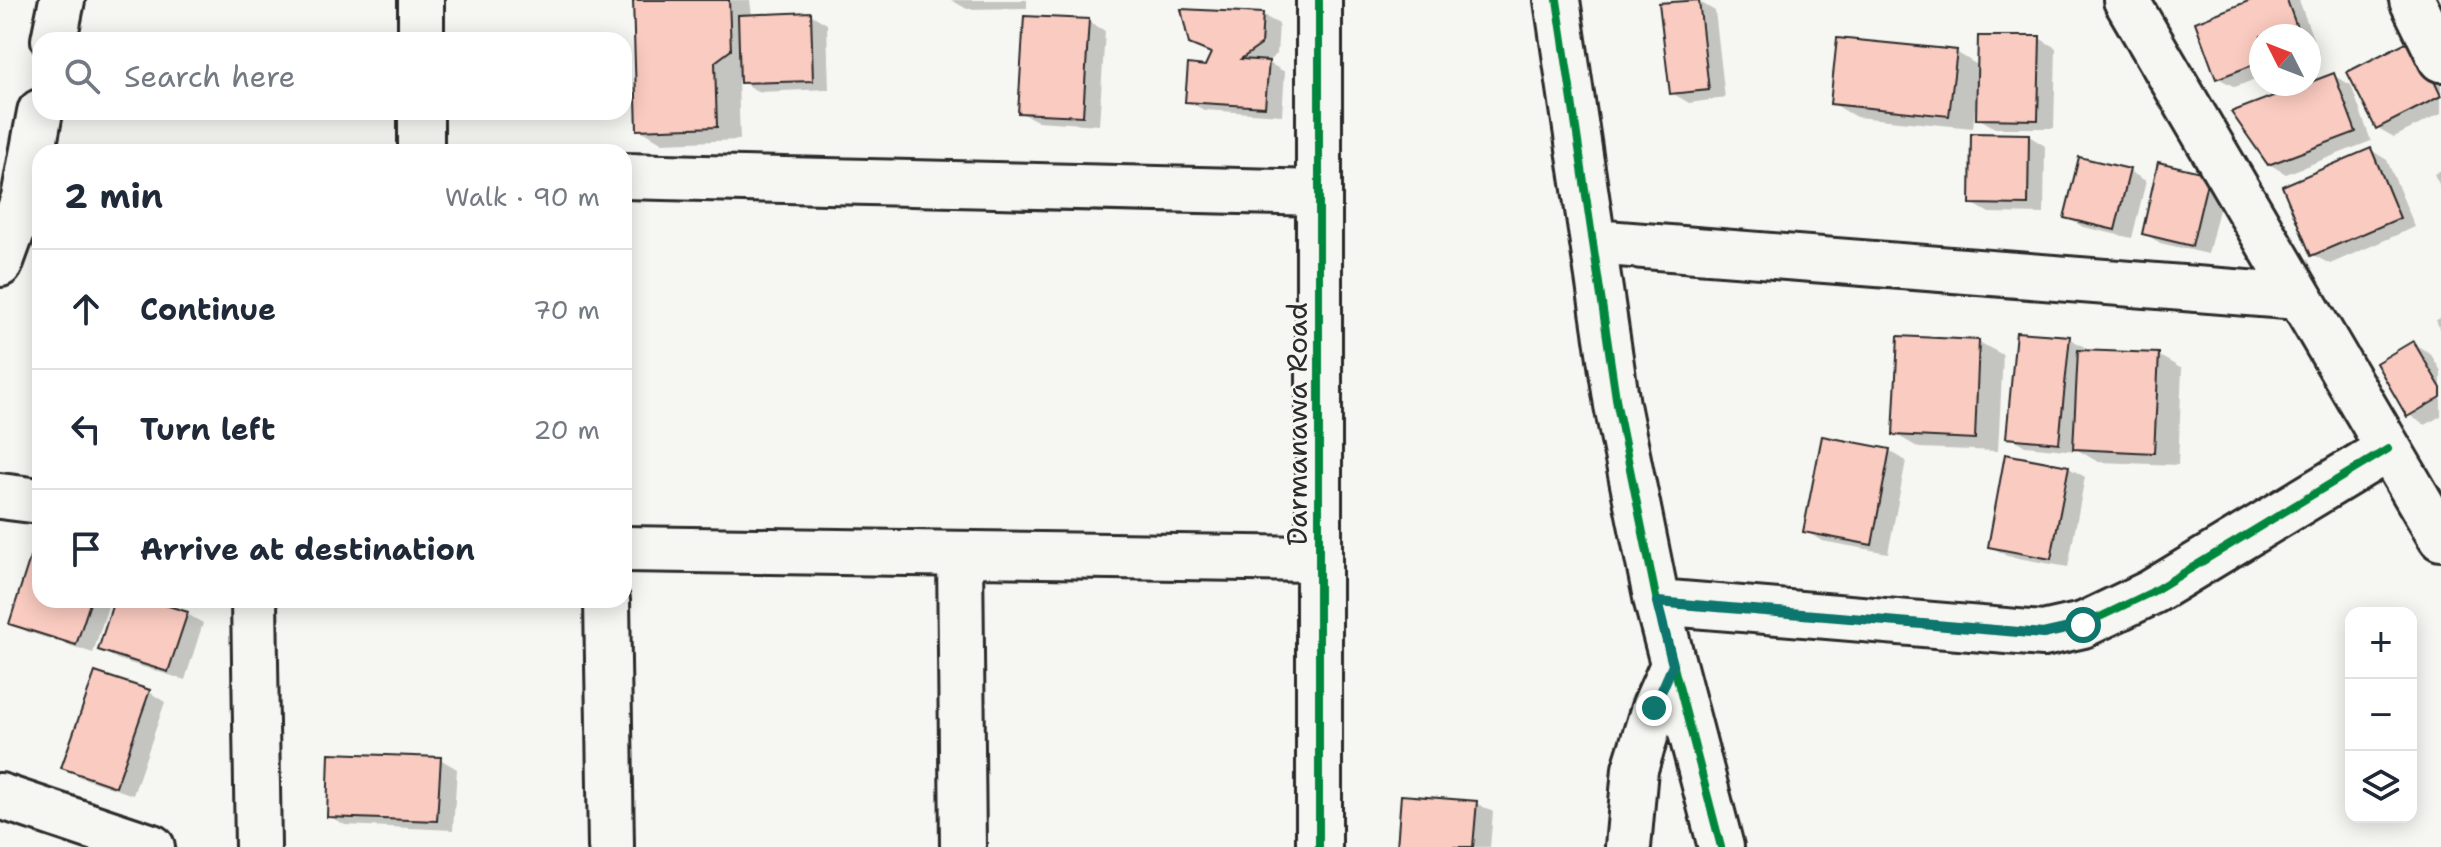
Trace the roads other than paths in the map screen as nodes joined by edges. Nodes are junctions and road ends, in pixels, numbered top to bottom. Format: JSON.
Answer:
{"nodes":[{"id":1,"x":62,"y":0,"type":"edge"},
{"id":2,"x":421,"y":0,"type":"edge"},
{"id":3,"x":1319,"y":0,"type":"edge"},
{"id":4,"x":1557,"y":0,"type":"edge"},
{"id":5,"x":2126,"y":0,"type":"edge"},
{"id":6,"x":2412,"y":0,"type":"edge"},
{"id":7,"x":56,"y":32,"type":"edge"},
{"id":8,"x":421,"y":32,"type":"edge"},
{"id":9,"x":2441,"y":59,"type":"edge"},
{"id":10,"x":38,"y":120,"type":"edge"},
{"id":11,"x":421,"y":120,"type":"edge"},
{"id":12,"x":33,"y":144,"type":"edge"},
{"id":13,"x":421,"y":144,"type":"edge"},
{"id":14,"x":32,"y":149,"type":"edge"},
{"id":15,"x":632,"y":176,"type":"edge"},
{"id":16,"x":1319,"y":193,"type":"junction"},
{"id":17,"x":21,"y":199,"type":"edge"},
{"id":18,"x":1593,"y":242,"type":"junction"},
{"id":19,"x":0,"y":264,"type":"edge"},
{"id":20,"x":2299,"y":297,"type":"junction"},
{"id":21,"x":2388,"y":449,"type":"junction"},
{"id":22,"x":0,"y":496,"type":"edge"},
{"id":23,"x":32,"y":500,"type":"edge"},
{"id":24,"x":2441,"y":538,"type":"edge"},
{"id":25,"x":632,"y":549,"type":"edge"},
{"id":26,"x":960,"y":555,"type":"junction"},
{"id":27,"x":1319,"y":559,"type":"junction"},
{"id":28,"x":1657,"y":602,"type":"junction"},
{"id":29,"x":254,"y":608,"type":"edge"},
{"id":30,"x":607,"y":608,"type":"edge"},
{"id":31,"x":1673,"y":665,"type":"junction"},
{"id":32,"x":0,"y":796,"type":"edge"},
{"id":33,"x":152,"y":847,"type":"edge"},
{"id":34,"x":258,"y":847,"type":"edge"},
{"id":35,"x":611,"y":847,"type":"edge"},
{"id":36,"x":963,"y":847,"type":"edge"},
{"id":37,"x":1319,"y":847,"type":"edge"},
{"id":38,"x":1628,"y":847,"type":"edge"},
{"id":39,"x":1721,"y":847,"type":"edge"}],
"edges":[{"from":1,"to":7,"type":"street"},
{"from":2,"to":8,"type":"street"},
{"from":3,"to":16,"type":"street","name":"Darmanawa Road"},
{"from":4,"to":18,"type":"street"},
{"from":5,"to":20,"type":"street"},
{"from":6,"to":9,"type":"street"},
{"from":10,"to":12,"type":"street"},
{"from":11,"to":13,"type":"street"},
{"from":14,"to":17,"type":"street"},
{"from":15,"to":16,"type":"street"},
{"from":16,"to":27,"type":"street","name":"Darmanawa Road"},
{"from":17,"to":19,"type":"street"},
{"from":18,"to":20,"type":"street"},
{"from":18,"to":28,"type":"street"},
{"from":20,"to":21,"type":"street"},
{"from":21,"to":24,"type":"street"},
{"from":21,"to":28,"type":"street"},
{"from":22,"to":23,"type":"street"},
{"from":25,"to":26,"type":"street"},
{"from":26,"to":27,"type":"street"},
{"from":26,"to":36,"type":"street"},
{"from":27,"to":37,"type":"street","name":"Darmanawa Road"},
{"from":28,"to":31,"type":"street"},
{"from":29,"to":34,"type":"street"},
{"from":30,"to":35,"type":"street"},
{"from":31,"to":38,"type":"street"},
{"from":31,"to":39,"type":"street"},
{"from":32,"to":33,"type":"street"}]}
